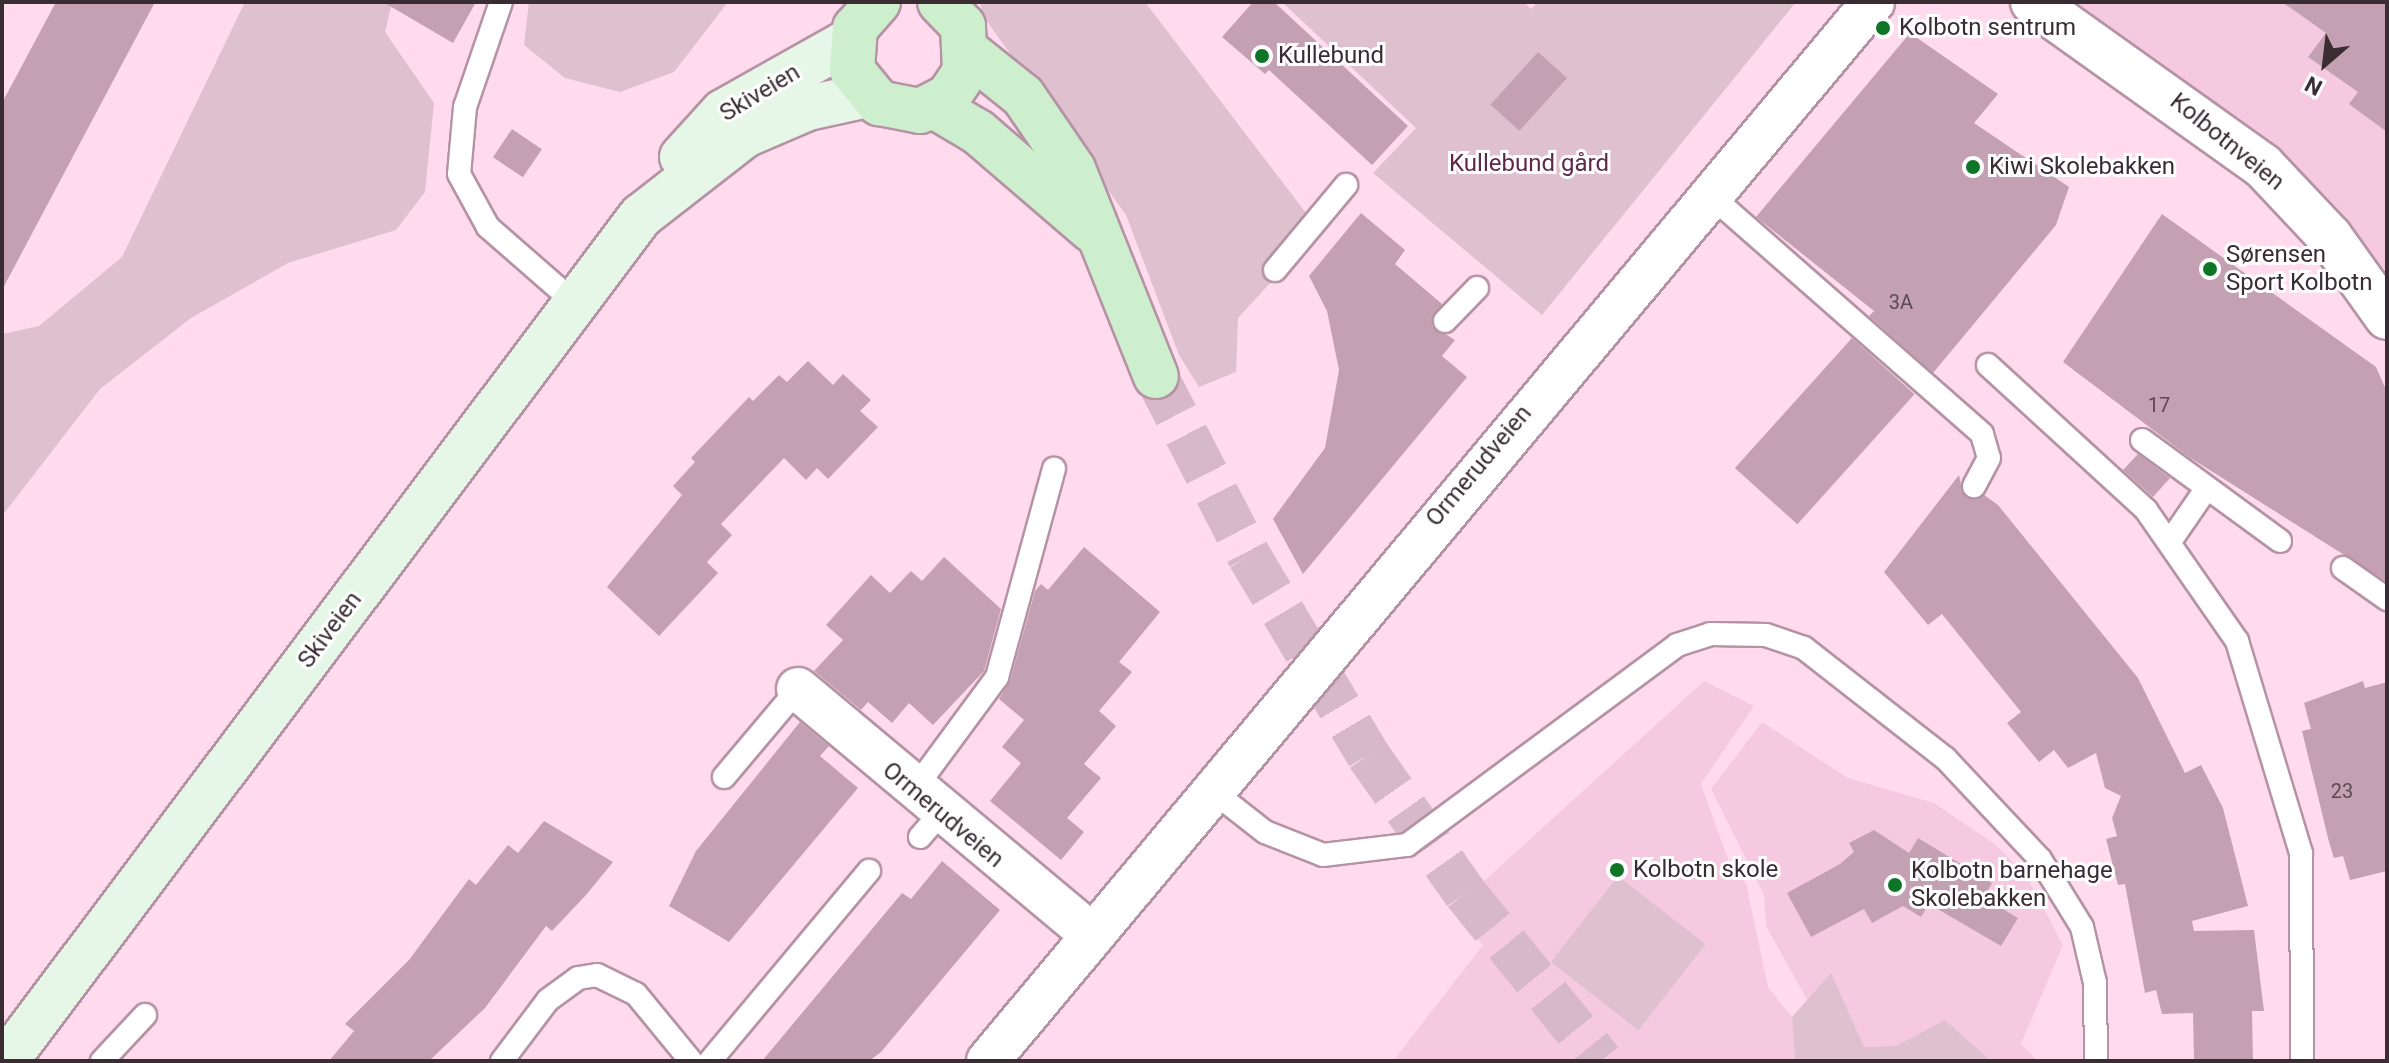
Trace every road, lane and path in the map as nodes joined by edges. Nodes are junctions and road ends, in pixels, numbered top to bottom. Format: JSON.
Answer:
{"nodes":[{"id":1,"x":501,"y":2,"type":"edge"},
{"id":2,"x":940,"y":2,"type":"edge"},
{"id":3,"x":1873,"y":2,"type":"edge"},
{"id":4,"x":2033,"y":2,"type":"edge"},
{"id":5,"x":869,"y":12,"type":"edge"},
{"id":6,"x":968,"y":52,"type":"junction"},
{"id":7,"x":868,"y":95,"type":"junction"},
{"id":8,"x":934,"y":106,"type":"junction"},
{"id":9,"x":1346,"y":185,"type":"dead end"},
{"id":10,"x":1709,"y":194,"type":"junction"},
{"id":11,"x":656,"y":200,"type":"junction"},
{"id":12,"x":1096,"y":233,"type":"junction"},
{"id":13,"x":1275,"y":270,"type":"dead end"},
{"id":14,"x":1477,"y":288,"type":"dead end"},
{"id":15,"x":575,"y":303,"type":"junction"},
{"id":16,"x":2387,"y":317,"type":"edge"},
{"id":17,"x":1445,"y":321,"type":"dead end"},
{"id":18,"x":1988,"y":365,"type":"dead end"},
{"id":19,"x":1156,"y":376,"type":"tunnel mouth"},
{"id":20,"x":2142,"y":440,"type":"dead end"},
{"id":21,"x":1054,"y":469,"type":"dead end"},
{"id":22,"x":1974,"y":486,"type":"dead end"},
{"id":23,"x":2206,"y":489,"type":"junction"},
{"id":24,"x":2171,"y":540,"type":"junction"},
{"id":25,"x":2280,"y":541,"type":"dead end"},
{"id":26,"x":2343,"y":568,"type":"dead end"},
{"id":27,"x":2387,"y":599,"type":"edge"},
{"id":28,"x":798,"y":689,"type":"joint"},
{"id":29,"x":724,"y":777,"type":"dead end"},
{"id":30,"x":1214,"y":792,"type":"junction"},
{"id":31,"x":924,"y":814,"type":"junction"},
{"id":32,"x":869,"y":871,"type":"dead end"},
{"id":33,"x":1092,"y":935,"type":"junction"},
{"id":34,"x":145,"y":1015,"type":"dead end"},
{"id":35,"x":6,"y":1061,"type":"edge"},
{"id":36,"x":102,"y":1061,"type":"edge"},
{"id":37,"x":502,"y":1061,"type":"edge"},
{"id":38,"x":691,"y":1061,"type":"edge"},
{"id":39,"x":710,"y":1061,"type":"edge"},
{"id":40,"x":988,"y":1061,"type":"edge"},
{"id":41,"x":2096,"y":1061,"type":"edge"},
{"id":42,"x":2302,"y":1061,"type":"edge"}],
"edges":[{"from":1,"to":15,"type":"lane"},
{"from":2,"to":6,"type":"main road"},
{"from":3,"to":10,"type":"street","name":"Ormerudveien"},
{"from":4,"to":16,"type":"street","name":"Kolbotnveien"},
{"from":5,"to":7,"type":"main road"},
{"from":5,"to":11,"type":"main road","name":"Skiveien"},
{"from":6,"to":8,"type":"main road"},
{"from":6,"to":12,"type":"main road"},
{"from":7,"to":8,"type":"main road"},
{"from":7,"to":11,"type":"main road","name":"Skiveien"},
{"from":8,"to":12,"type":"main road"},
{"from":9,"to":13,"type":"lane"},
{"from":10,"to":22,"type":"lane"},
{"from":10,"to":30,"type":"street","name":"Ormerudveien"},
{"from":11,"to":15,"type":"main road","name":"Skiveien"},
{"from":12,"to":19,"type":"main road"},
{"from":14,"to":17,"type":"lane"},
{"from":15,"to":35,"type":"main road","name":"Skiveien"},
{"from":18,"to":24,"type":"lane"},
{"from":20,"to":23,"type":"lane"},
{"from":21,"to":31,"type":"lane"},
{"from":23,"to":24,"type":"lane"},
{"from":23,"to":25,"type":"lane"},
{"from":24,"to":42,"type":"lane"},
{"from":26,"to":27,"type":"lane"},
{"from":28,"to":29,"type":"lane"},
{"from":28,"to":31,"type":"street","name":"Ormerudveien"},
{"from":30,"to":33,"type":"street","name":"Ormerudveien"},
{"from":30,"to":41,"type":"lane"},
{"from":31,"to":33,"type":"street","name":"Ormerudveien"},
{"from":32,"to":39,"type":"lane"},
{"from":33,"to":40,"type":"street","name":"Ormerudveien"},
{"from":34,"to":36,"type":"lane"},
{"from":37,"to":38,"type":"lane"}]}
